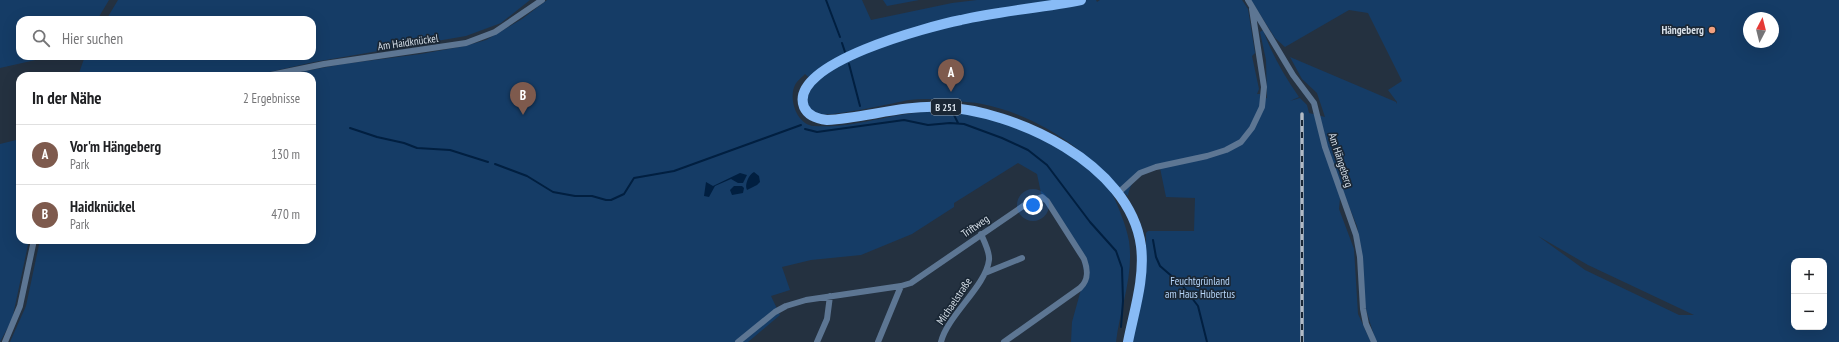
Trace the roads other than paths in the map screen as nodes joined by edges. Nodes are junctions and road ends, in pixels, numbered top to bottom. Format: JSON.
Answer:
{"nodes":[{"id":1,"x":542,"y":0,"type":"edge"},
{"id":2,"x":1081,"y":0,"type":"edge"},
{"id":3,"x":1248,"y":0,"type":"edge"},
{"id":4,"x":1252,"y":7,"type":"junction"},
{"id":5,"x":285,"y":72,"type":"edge"},
{"id":6,"x":1117,"y":194,"type":"junction"},
{"id":7,"x":981,"y":234,"type":"junction"},
{"id":8,"x":33,"y":244,"type":"edge"},
{"id":9,"x":1022,"y":258,"type":"dead end"},
{"id":10,"x":985,"y":273,"type":"junction"},
{"id":11,"x":901,"y":286,"type":"junction"},
{"id":12,"x":830,"y":296,"type":"junction"},
{"id":13,"x":5,"y":342,"type":"edge"},
{"id":14,"x":738,"y":342,"type":"edge"},
{"id":15,"x":817,"y":342,"type":"edge"},
{"id":16,"x":878,"y":342,"type":"edge"},
{"id":17,"x":941,"y":342,"type":"edge"},
{"id":18,"x":1004,"y":342,"type":"edge"},
{"id":19,"x":1128,"y":342,"type":"edge"},
{"id":20,"x":1374,"y":342,"type":"edge"}],
"edges":[{"from":1,"to":5,"type":"street","name":"Am Haidknückel"},
{"from":2,"to":6,"type":"main road","number":"B 251"},
{"from":3,"to":4,"type":"street","name":"Am Hängeberg"},
{"from":4,"to":6,"type":"street"},
{"from":4,"to":20,"type":"street","name":"Am Hängeberg"},
{"from":6,"to":19,"type":"main road","number":"B 251"},
{"from":7,"to":10,"type":"street","name":"Michaelstraße"},
{"from":7,"to":11,"type":"street","name":"Triftweg"},
{"from":7,"to":18,"type":"street","name":"Triftweg"},
{"from":8,"to":13,"type":"street"},
{"from":9,"to":10,"type":"street","name":"Michaelstraße"},
{"from":10,"to":17,"type":"street","name":"Michaelstraße"},
{"from":11,"to":12,"type":"street","name":"Triftweg"},
{"from":11,"to":16,"type":"street"},
{"from":12,"to":14,"type":"street","name":"Triftweg"},
{"from":12,"to":15,"type":"street"}]}
